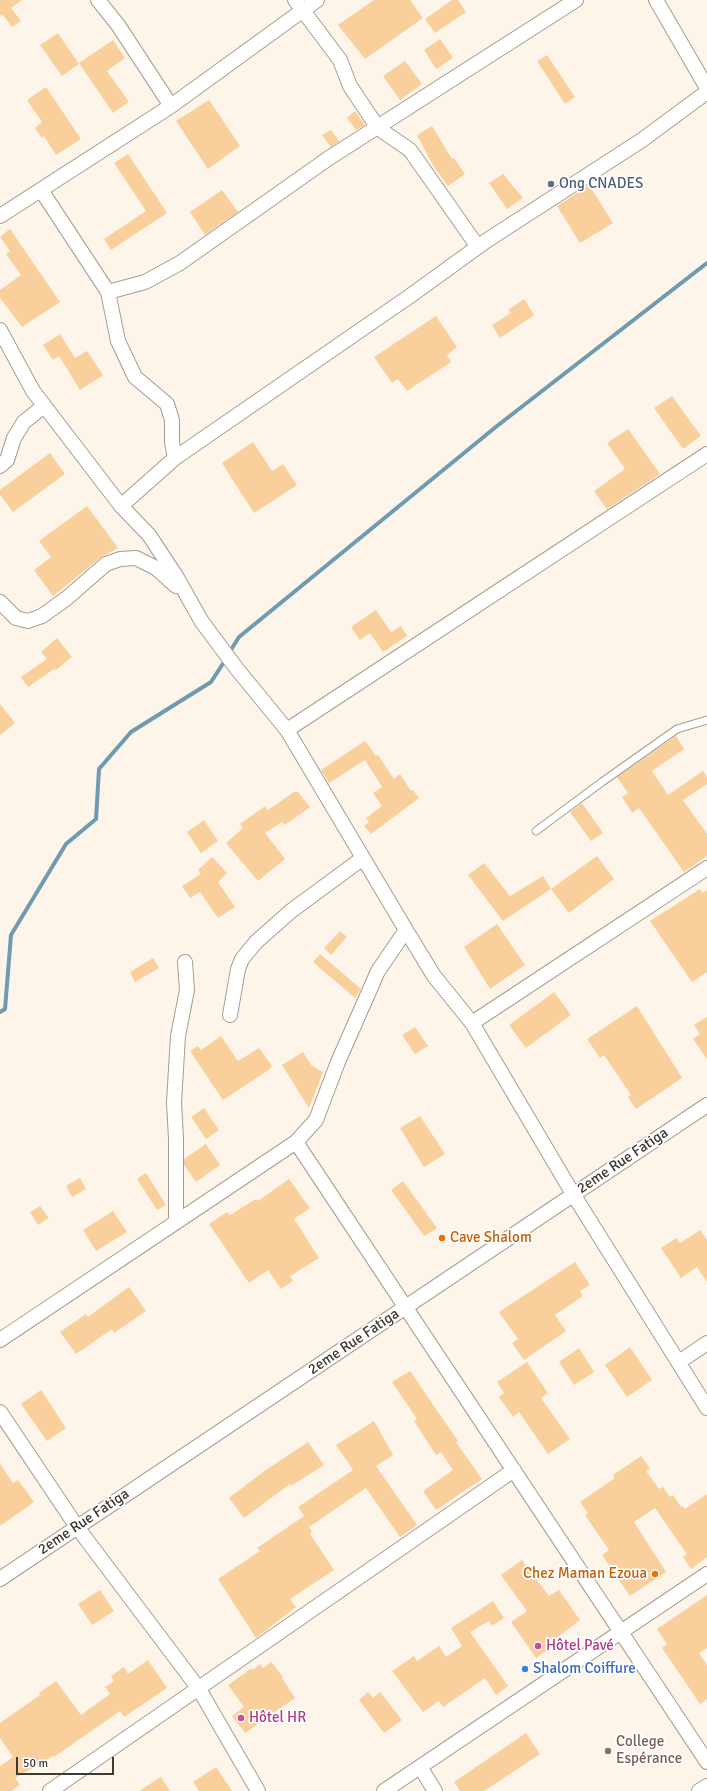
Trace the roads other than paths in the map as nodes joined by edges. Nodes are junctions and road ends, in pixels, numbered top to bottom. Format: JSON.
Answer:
{"nodes":[{"id":1,"x":98,"y":0,"type":"edge"},
{"id":2,"x":317,"y":0,"type":"edge"},
{"id":3,"x":576,"y":0,"type":"edge"},
{"id":4,"x":656,"y":0,"type":"edge"},
{"id":5,"x":299,"y":5,"type":"edge"},
{"id":6,"x":707,"y":88,"type":"edge"},
{"id":7,"x":707,"y":92,"type":"edge"},
{"id":8,"x":171,"y":106,"type":"junction"},
{"id":9,"x":378,"y":128,"type":"junction"},
{"id":10,"x":41,"y":190,"type":"junction"},
{"id":11,"x":0,"y":216,"type":"edge"},
{"id":12,"x":478,"y":247,"type":"junction"},
{"id":13,"x":108,"y":292,"type":"junction"},
{"id":14,"x":0,"y":330,"type":"edge"},
{"id":15,"x":44,"y":406,"type":"junction"},
{"id":16,"x":707,"y":454,"type":"edge"},
{"id":17,"x":175,"y":458,"type":"junction"},
{"id":18,"x":0,"y":466,"type":"edge"},
{"id":19,"x":120,"y":506,"type":"junction"},
{"id":20,"x":189,"y":600,"type":"junction"},
{"id":21,"x":0,"y":602,"type":"edge"},
{"id":22,"x":707,"y":720,"type":"edge"},
{"id":23,"x":287,"y":730,"type":"junction"},
{"id":24,"x":536,"y":831,"type":"dead end"},
{"id":25,"x":363,"y":858,"type":"junction"},
{"id":26,"x":707,"y":868,"type":"edge"},
{"id":27,"x":406,"y":930,"type":"junction"},
{"id":28,"x":185,"y":962,"type":"dead end"},
{"id":29,"x":230,"y":1016,"type":"dead end"},
{"id":30,"x":472,"y":1023,"type":"junction"},
{"id":31,"x":707,"y":1105,"type":"edge"},
{"id":32,"x":296,"y":1142,"type":"junction"},
{"id":33,"x":573,"y":1194,"type":"junction"},
{"id":34,"x":176,"y":1222,"type":"junction"},
{"id":35,"x":406,"y":1307,"type":"junction"},
{"id":36,"x":0,"y":1340,"type":"edge"},
{"id":37,"x":707,"y":1343,"type":"edge"},
{"id":38,"x":678,"y":1362,"type":"junction"},
{"id":39,"x":707,"y":1408,"type":"edge"},
{"id":40,"x":0,"y":1412,"type":"edge"},
{"id":41,"x":514,"y":1470,"type":"junction"},
{"id":42,"x":77,"y":1527,"type":"junction"},
{"id":43,"x":707,"y":1574,"type":"edge"},
{"id":44,"x":0,"y":1579,"type":"edge"},
{"id":45,"x":620,"y":1632,"type":"junction"},
{"id":46,"x":199,"y":1689,"type":"junction"},
{"id":47,"x":707,"y":1762,"type":"edge"},
{"id":48,"x":420,"y":1767,"type":"junction"},
{"id":49,"x":707,"y":1786,"type":"edge"},
{"id":50,"x":50,"y":1791,"type":"edge"},
{"id":51,"x":258,"y":1791,"type":"edge"},
{"id":52,"x":384,"y":1791,"type":"edge"},
{"id":53,"x":435,"y":1791,"type":"edge"},
{"id":54,"x":699,"y":1791,"type":"edge"}],
"edges":[{"from":1,"to":8,"type":"street"},
{"from":2,"to":5,"type":"street"},
{"from":3,"to":9,"type":"street"},
{"from":4,"to":6,"type":"street"},
{"from":5,"to":8,"type":"street"},
{"from":5,"to":9,"type":"street"},
{"from":7,"to":12,"type":"street"},
{"from":8,"to":10,"type":"street"},
{"from":9,"to":12,"type":"street"},
{"from":9,"to":13,"type":"street"},
{"from":10,"to":11,"type":"street"},
{"from":10,"to":13,"type":"street"},
{"from":12,"to":17,"type":"street"},
{"from":13,"to":17,"type":"street"},
{"from":14,"to":15,"type":"street"},
{"from":15,"to":18,"type":"street"},
{"from":15,"to":19,"type":"street"},
{"from":16,"to":23,"type":"street"},
{"from":17,"to":19,"type":"street"},
{"from":19,"to":20,"type":"street"},
{"from":20,"to":21,"type":"street"},
{"from":20,"to":23,"type":"street"},
{"from":22,"to":24,"type":"lane"},
{"from":23,"to":25,"type":"street"},
{"from":25,"to":27,"type":"street"},
{"from":25,"to":29,"type":"street"},
{"from":26,"to":30,"type":"street"},
{"from":27,"to":30,"type":"street"},
{"from":27,"to":32,"type":"street"},
{"from":28,"to":34,"type":"street"},
{"from":30,"to":33,"type":"street"},
{"from":31,"to":33,"type":"street","name":"2eme Rue Fatiga"},
{"from":32,"to":34,"type":"street"},
{"from":32,"to":35,"type":"street"},
{"from":33,"to":35,"type":"street","name":"2eme Rue Fatiga"},
{"from":33,"to":38,"type":"street"},
{"from":34,"to":36,"type":"street"},
{"from":35,"to":41,"type":"street"},
{"from":35,"to":42,"type":"street","name":"2eme Rue Fatiga"},
{"from":37,"to":38,"type":"street"},
{"from":38,"to":39,"type":"street"},
{"from":40,"to":42,"type":"street"},
{"from":41,"to":45,"type":"street"},
{"from":41,"to":46,"type":"street"},
{"from":42,"to":44,"type":"street","name":"2eme Rue Fatiga"},
{"from":42,"to":46,"type":"street"},
{"from":43,"to":45,"type":"street"},
{"from":45,"to":47,"type":"street"},
{"from":45,"to":48,"type":"street"},
{"from":46,"to":50,"type":"street"},
{"from":46,"to":51,"type":"street"},
{"from":48,"to":52,"type":"street"},
{"from":48,"to":53,"type":"street"},
{"from":49,"to":54,"type":"street"}]}
